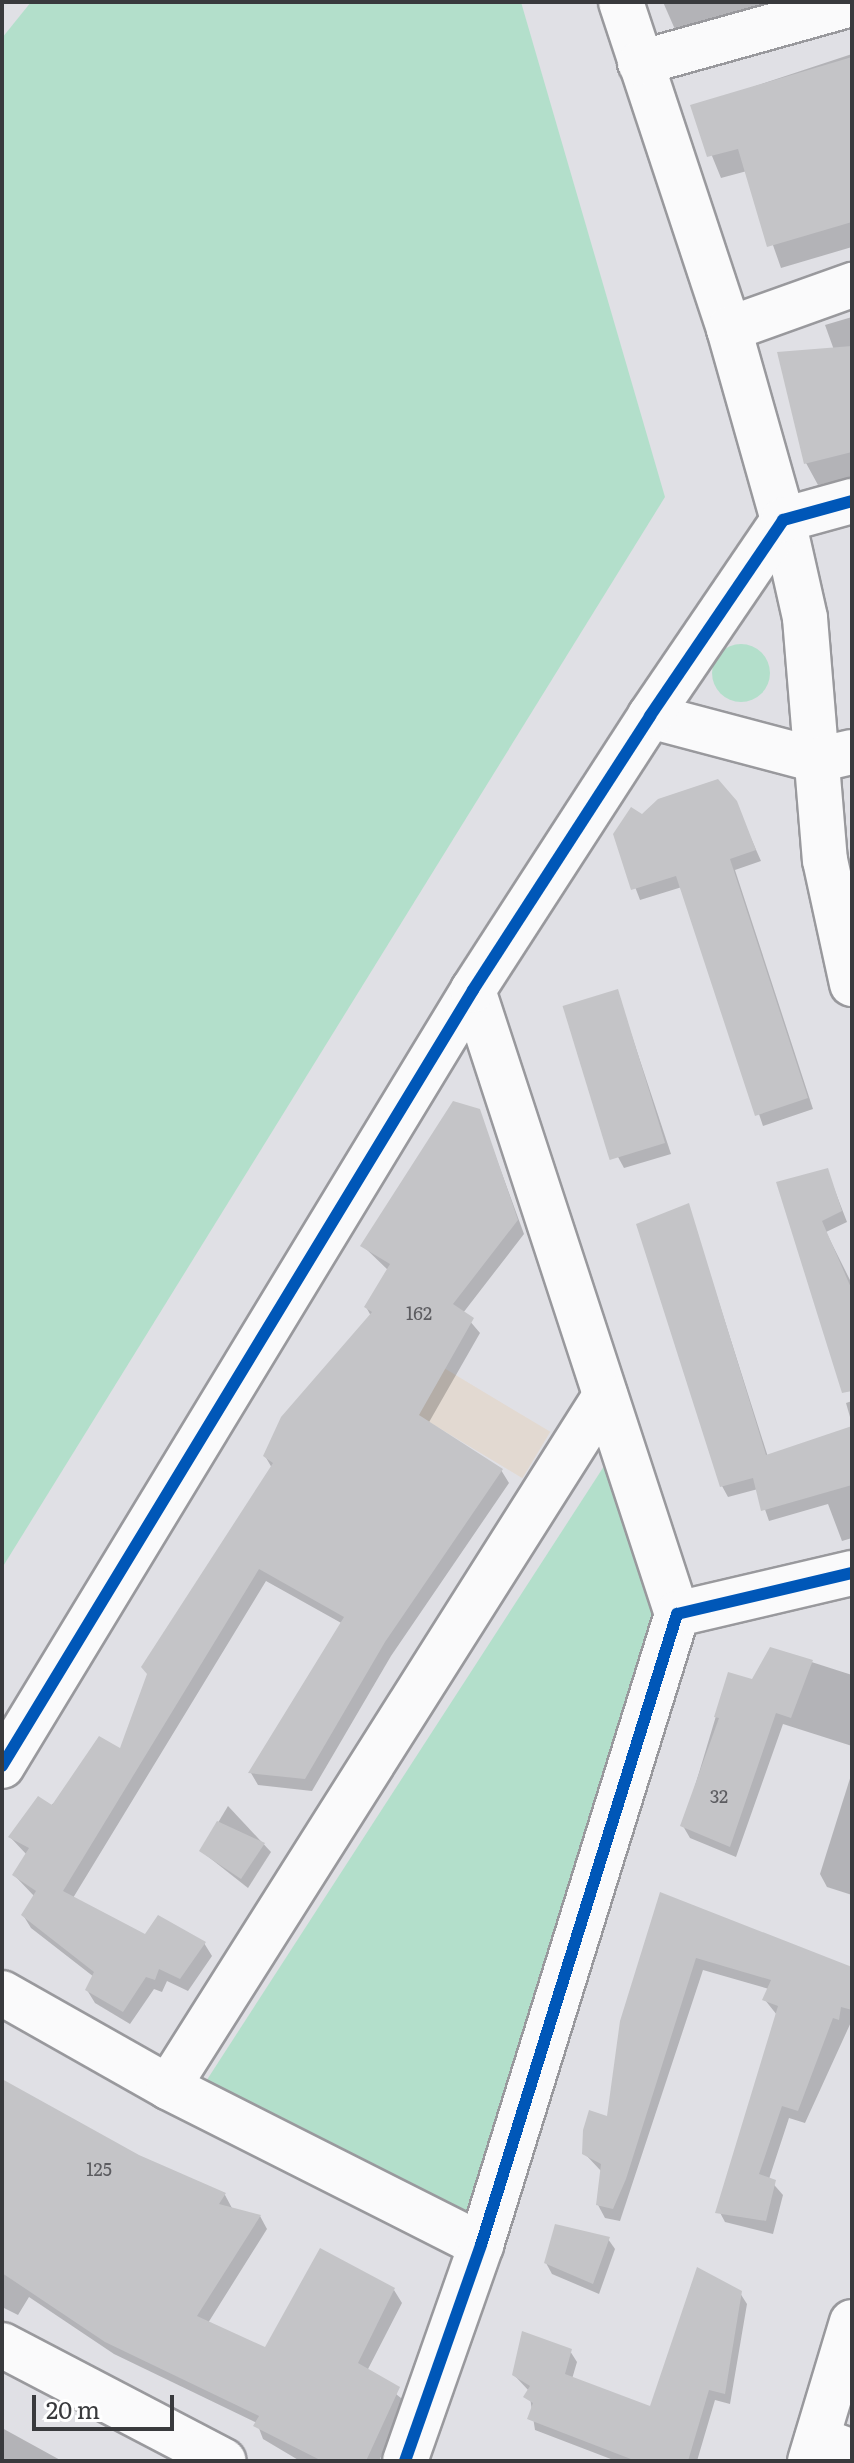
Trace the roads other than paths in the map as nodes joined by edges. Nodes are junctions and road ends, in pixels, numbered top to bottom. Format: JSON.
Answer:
{"nodes":[{"id":1,"x":621,"y":2,"type":"edge"},
{"id":2,"x":852,"y":4,"type":"edge"},
{"id":3,"x":640,"y":63,"type":"junction"},
{"id":4,"x":852,"y":285,"type":"edge"},
{"id":5,"x":729,"y":329,"type":"junction"},
{"id":6,"x":852,"y":501,"type":"edge"},
{"id":7,"x":783,"y":520,"type":"junction"},
{"id":8,"x":650,"y":716,"type":"junction"},
{"id":9,"x":835,"y":756,"type":"edge"},
{"id":10,"x":852,"y":984,"type":"edge"},
{"id":11,"x":473,"y":990,"type":"junction"},
{"id":12,"x":605,"y":1396,"type":"junction"},
{"id":13,"x":852,"y":1573,"type":"edge"},
{"id":14,"x":677,"y":1614,"type":"junction"},
{"id":15,"x":2,"y":1766,"type":"edge"},
{"id":16,"x":2,"y":1993,"type":"edge"},
{"id":17,"x":168,"y":2087,"type":"junction"},
{"id":18,"x":481,"y":2245,"type":"junction"},
{"id":19,"x":852,"y":2322,"type":"edge"},
{"id":20,"x":2,"y":2345,"type":"edge"},
{"id":21,"x":826,"y":2451,"type":"edge"},
{"id":22,"x":224,"y":2461,"type":"edge"},
{"id":23,"x":405,"y":2461,"type":"edge"}],
"edges":[{"from":1,"to":3,"type":"street"},
{"from":2,"to":3,"type":"street"},
{"from":3,"to":5,"type":"street"},
{"from":4,"to":5,"type":"street"},
{"from":5,"to":7,"type":"street"},
{"from":6,"to":7,"type":"street"},
{"from":7,"to":8,"type":"street"},
{"from":7,"to":9,"type":"street"},
{"from":8,"to":9,"type":"street"},
{"from":8,"to":11,"type":"street"},
{"from":9,"to":10,"type":"street"},
{"from":11,"to":12,"type":"street"},
{"from":11,"to":15,"type":"street"},
{"from":12,"to":14,"type":"street"},
{"from":12,"to":17,"type":"street"},
{"from":13,"to":14,"type":"street"},
{"from":14,"to":18,"type":"street"},
{"from":16,"to":17,"type":"street"},
{"from":17,"to":18,"type":"street"},
{"from":18,"to":23,"type":"street"},
{"from":19,"to":21,"type":"street"},
{"from":20,"to":22,"type":"street"}]}
